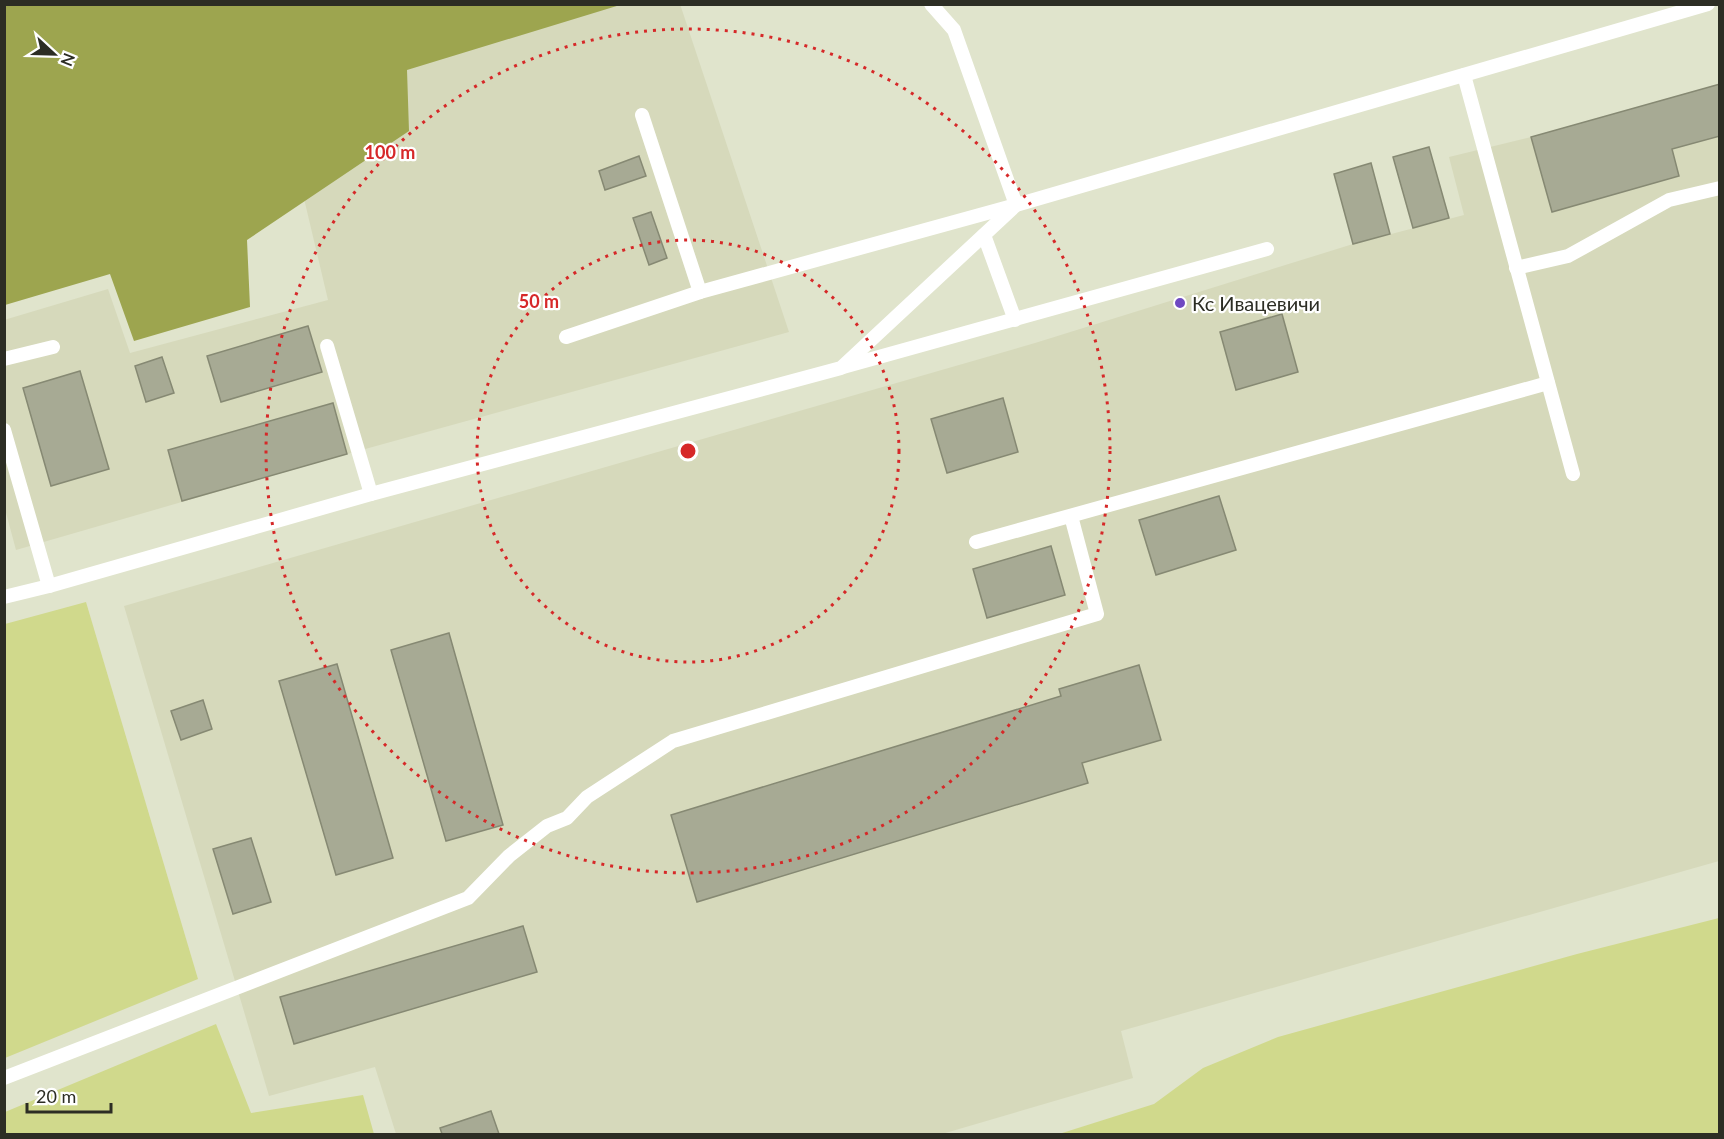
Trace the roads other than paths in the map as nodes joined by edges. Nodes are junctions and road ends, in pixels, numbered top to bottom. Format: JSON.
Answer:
{"nodes":[{"id":1,"x":931,"y":4,"type":"edge"},
{"id":2,"x":1708,"y":4,"type":"edge"},
{"id":3,"x":1464,"y":75,"type":"junction"},
{"id":4,"x":642,"y":115,"type":"dead end"},
{"id":5,"x":1719,"y":188,"type":"edge"},
{"id":6,"x":1016,"y":205,"type":"junction"},
{"id":7,"x":984,"y":235,"type":"junction"},
{"id":8,"x":1267,"y":249,"type":"dead end"},
{"id":9,"x":1516,"y":268,"type":"junction"},
{"id":10,"x":700,"y":292,"type":"junction"},
{"id":11,"x":1015,"y":320,"type":"junction"},
{"id":12,"x":566,"y":337,"type":"dead end"},
{"id":13,"x":327,"y":346,"type":"dead end"},
{"id":14,"x":53,"y":347,"type":"dead end"},
{"id":15,"x":4,"y":359,"type":"edge"},
{"id":16,"x":841,"y":368,"type":"junction"},
{"id":17,"x":1548,"y":383,"type":"junction"},
{"id":18,"x":4,"y":430,"type":"edge"},
{"id":19,"x":1573,"y":474,"type":"dead end"},
{"id":20,"x":371,"y":494,"type":"junction"},
{"id":21,"x":1071,"y":516,"type":"junction"},
{"id":22,"x":976,"y":542,"type":"dead end"},
{"id":23,"x":49,"y":586,"type":"junction"},
{"id":24,"x":4,"y":597,"type":"edge"},
{"id":25,"x":4,"y":1078,"type":"edge"}],
"edges":[{"from":1,"to":6,"type":"lane"},
{"from":2,"to":3,"type":"lane"},
{"from":3,"to":6,"type":"lane"},
{"from":3,"to":9,"type":"lane"},
{"from":4,"to":10,"type":"lane"},
{"from":5,"to":9,"type":"lane"},
{"from":6,"to":7,"type":"lane"},
{"from":6,"to":10,"type":"lane"},
{"from":7,"to":11,"type":"lane"},
{"from":7,"to":16,"type":"lane"},
{"from":8,"to":11,"type":"lane"},
{"from":9,"to":17,"type":"lane"},
{"from":10,"to":12,"type":"lane"},
{"from":11,"to":16,"type":"lane"},
{"from":13,"to":20,"type":"lane"},
{"from":14,"to":15,"type":"lane"},
{"from":16,"to":20,"type":"lane"},
{"from":17,"to":19,"type":"lane"},
{"from":17,"to":21,"type":"lane"},
{"from":18,"to":23,"type":"lane"},
{"from":20,"to":23,"type":"lane"},
{"from":21,"to":22,"type":"lane"},
{"from":21,"to":25,"type":"lane"},
{"from":23,"to":24,"type":"lane"}]}
